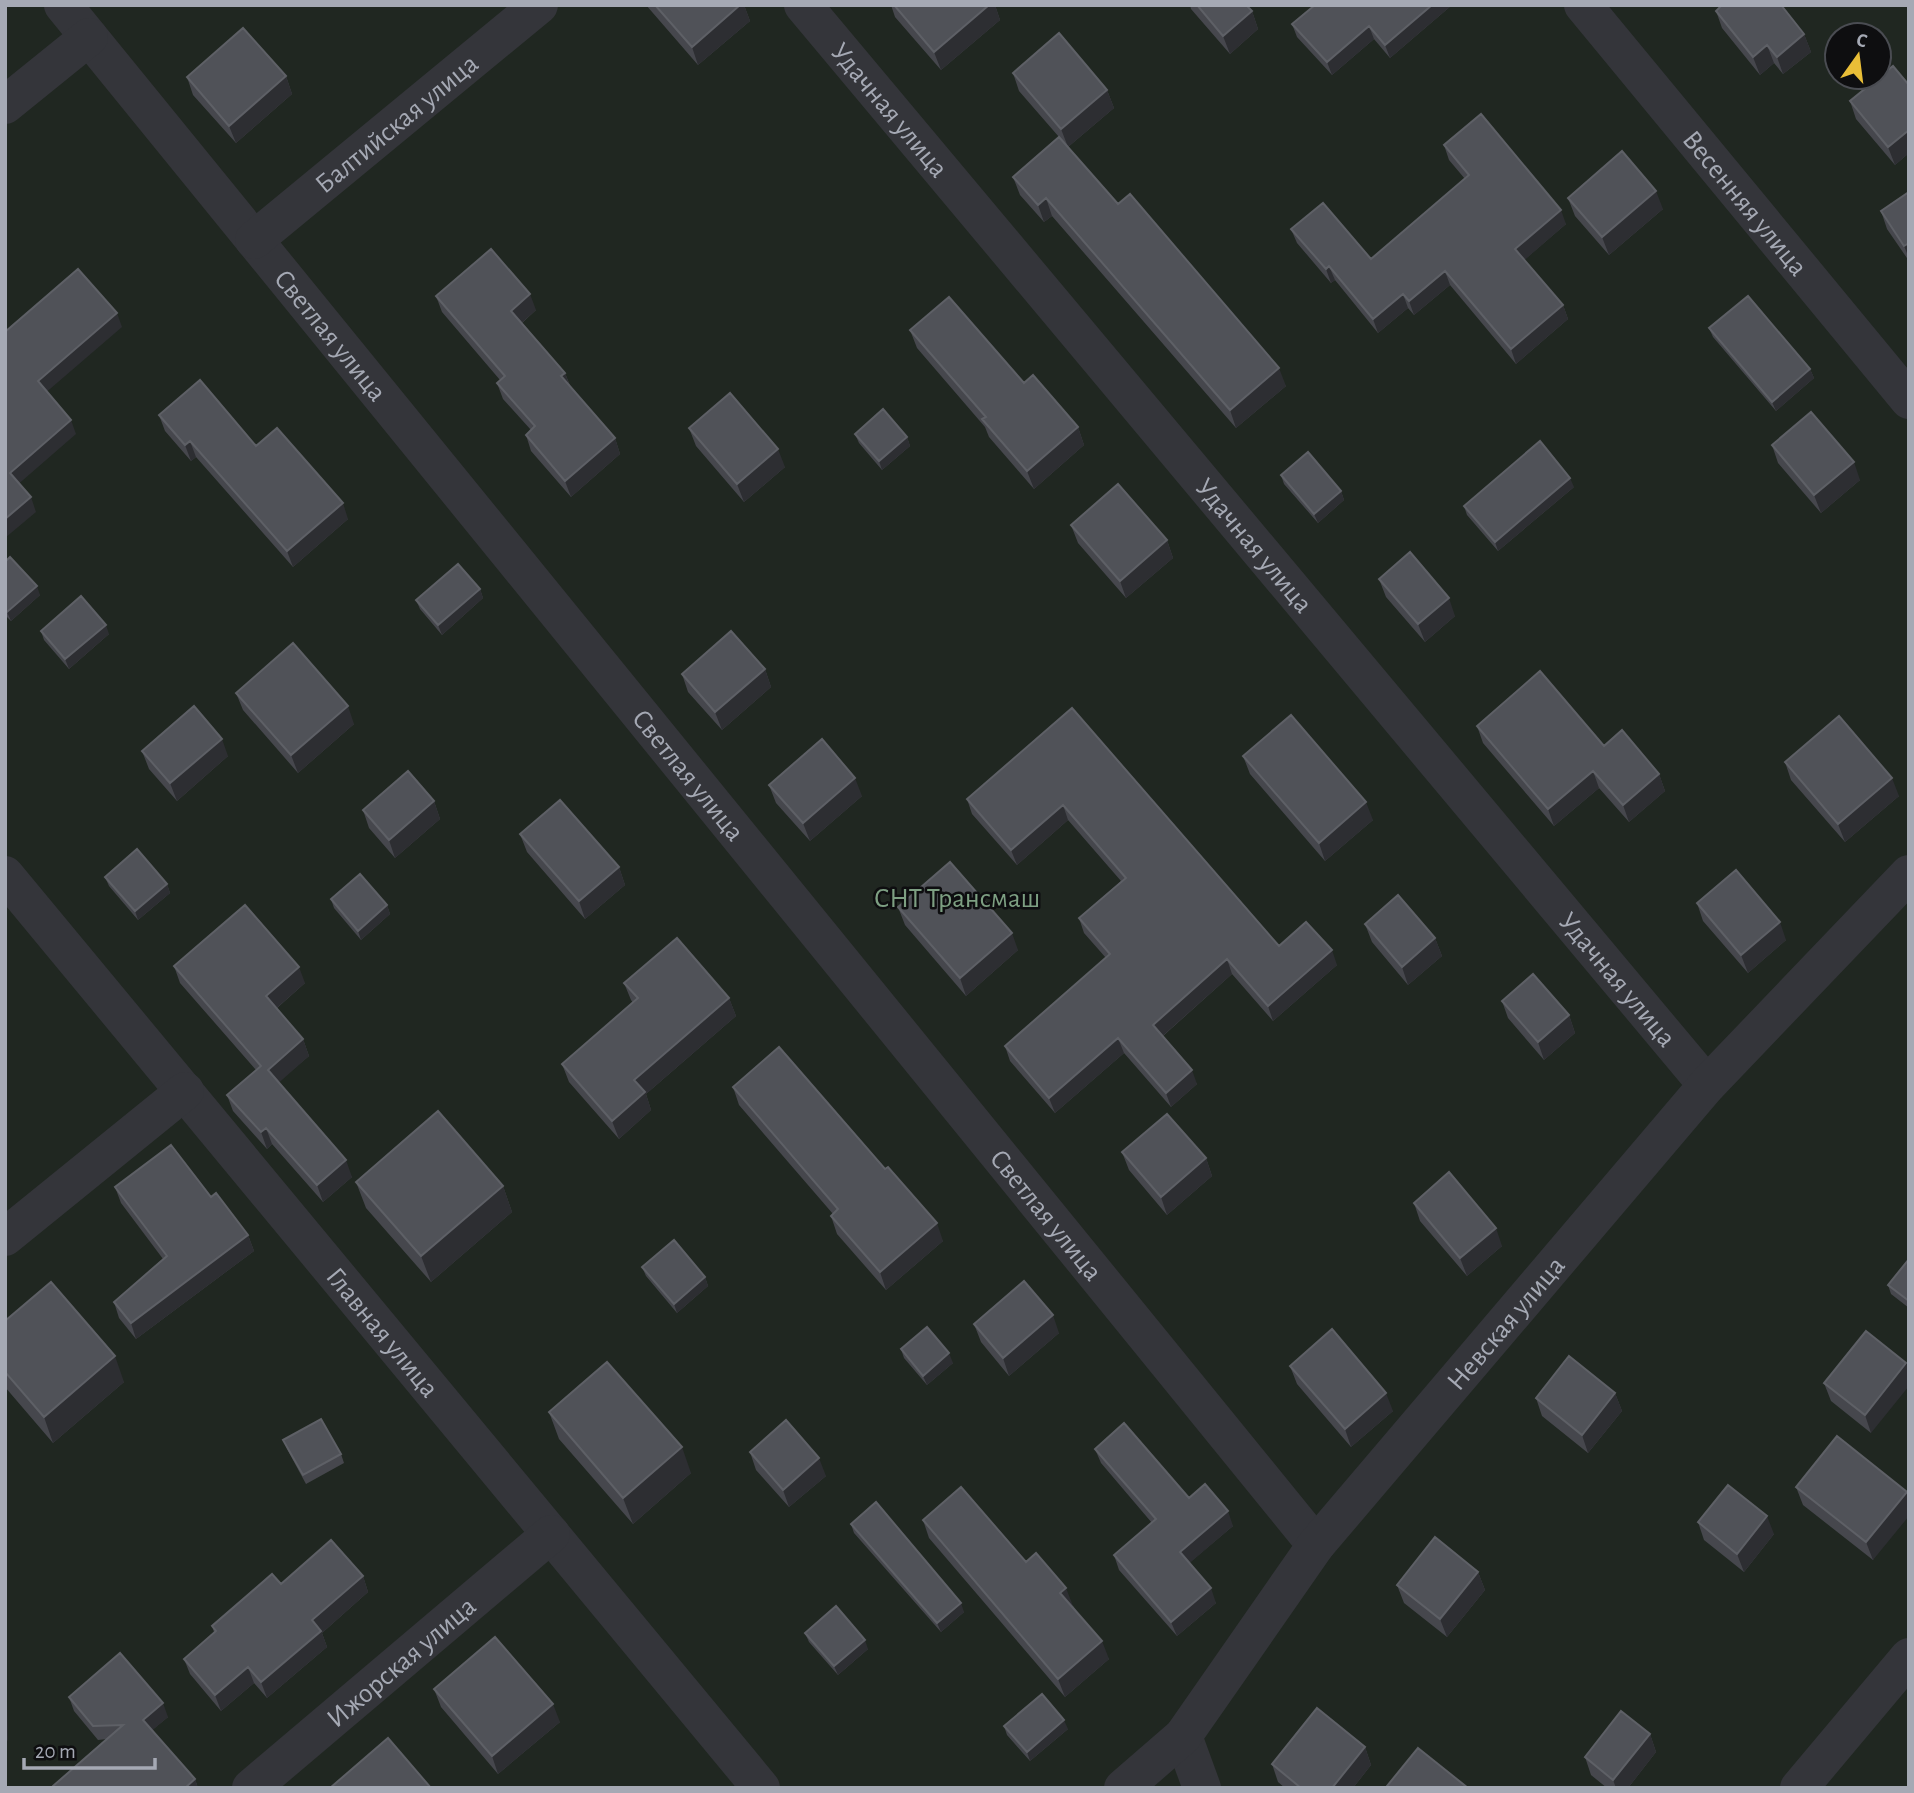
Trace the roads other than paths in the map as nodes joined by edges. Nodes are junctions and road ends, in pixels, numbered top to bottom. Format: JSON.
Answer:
{"nodes":[{"id":1,"x":63,"y":5,"type":"edge"},
{"id":2,"x":539,"y":5,"type":"edge"},
{"id":3,"x":803,"y":5,"type":"edge"},
{"id":4,"x":1583,"y":5,"type":"edge"},
{"id":5,"x":89,"y":37,"type":"junction"},
{"id":6,"x":5,"y":105,"type":"edge"},
{"id":7,"x":254,"y":240,"type":"junction"},
{"id":8,"x":1909,"y":400,"type":"edge"},
{"id":9,"x":1909,"y":874,"type":"edge"},
{"id":10,"x":5,"y":875,"type":"edge"},
{"id":11,"x":1707,"y":1085,"type":"junction"},
{"id":12,"x":185,"y":1091,"type":"junction"},
{"id":13,"x":5,"y":1237,"type":"edge"},
{"id":14,"x":551,"y":1534,"type":"junction"},
{"id":15,"x":1316,"y":1545,"type":"junction"},
{"id":16,"x":1909,"y":1657,"type":"edge"},
{"id":17,"x":1183,"y":1736,"type":"junction"},
{"id":18,"x":251,"y":1788,"type":"edge"},
{"id":19,"x":761,"y":1788,"type":"edge"},
{"id":20,"x":1123,"y":1788,"type":"edge"},
{"id":21,"x":1202,"y":1788,"type":"edge"},
{"id":22,"x":1798,"y":1788,"type":"edge"}],
"edges":[{"from":1,"to":5,"type":"street","name":"Светлая улица"},
{"from":2,"to":7,"type":"street","name":"Балтийская улица"},
{"from":3,"to":11,"type":"street","name":"Удачная улица"},
{"from":4,"to":8,"type":"street","name":"Весенняя улица"},
{"from":5,"to":6,"type":"street"},
{"from":5,"to":7,"type":"street","name":"Светлая улица"},
{"from":7,"to":15,"type":"street","name":"Светлая улица"},
{"from":9,"to":11,"type":"street","name":"Невская улица"},
{"from":10,"to":12,"type":"street","name":"Главная улица"},
{"from":11,"to":15,"type":"street","name":"Невская улица"},
{"from":12,"to":13,"type":"street"},
{"from":12,"to":14,"type":"street","name":"Главная улица"},
{"from":14,"to":18,"type":"street","name":"Ижорская улица"},
{"from":14,"to":19,"type":"street","name":"Главная улица"},
{"from":15,"to":17,"type":"street","name":"Невская улица"},
{"from":16,"to":22,"type":"street"},
{"from":17,"to":20,"type":"street","name":"Невская улица"},
{"from":17,"to":21,"type":"street"}]}
